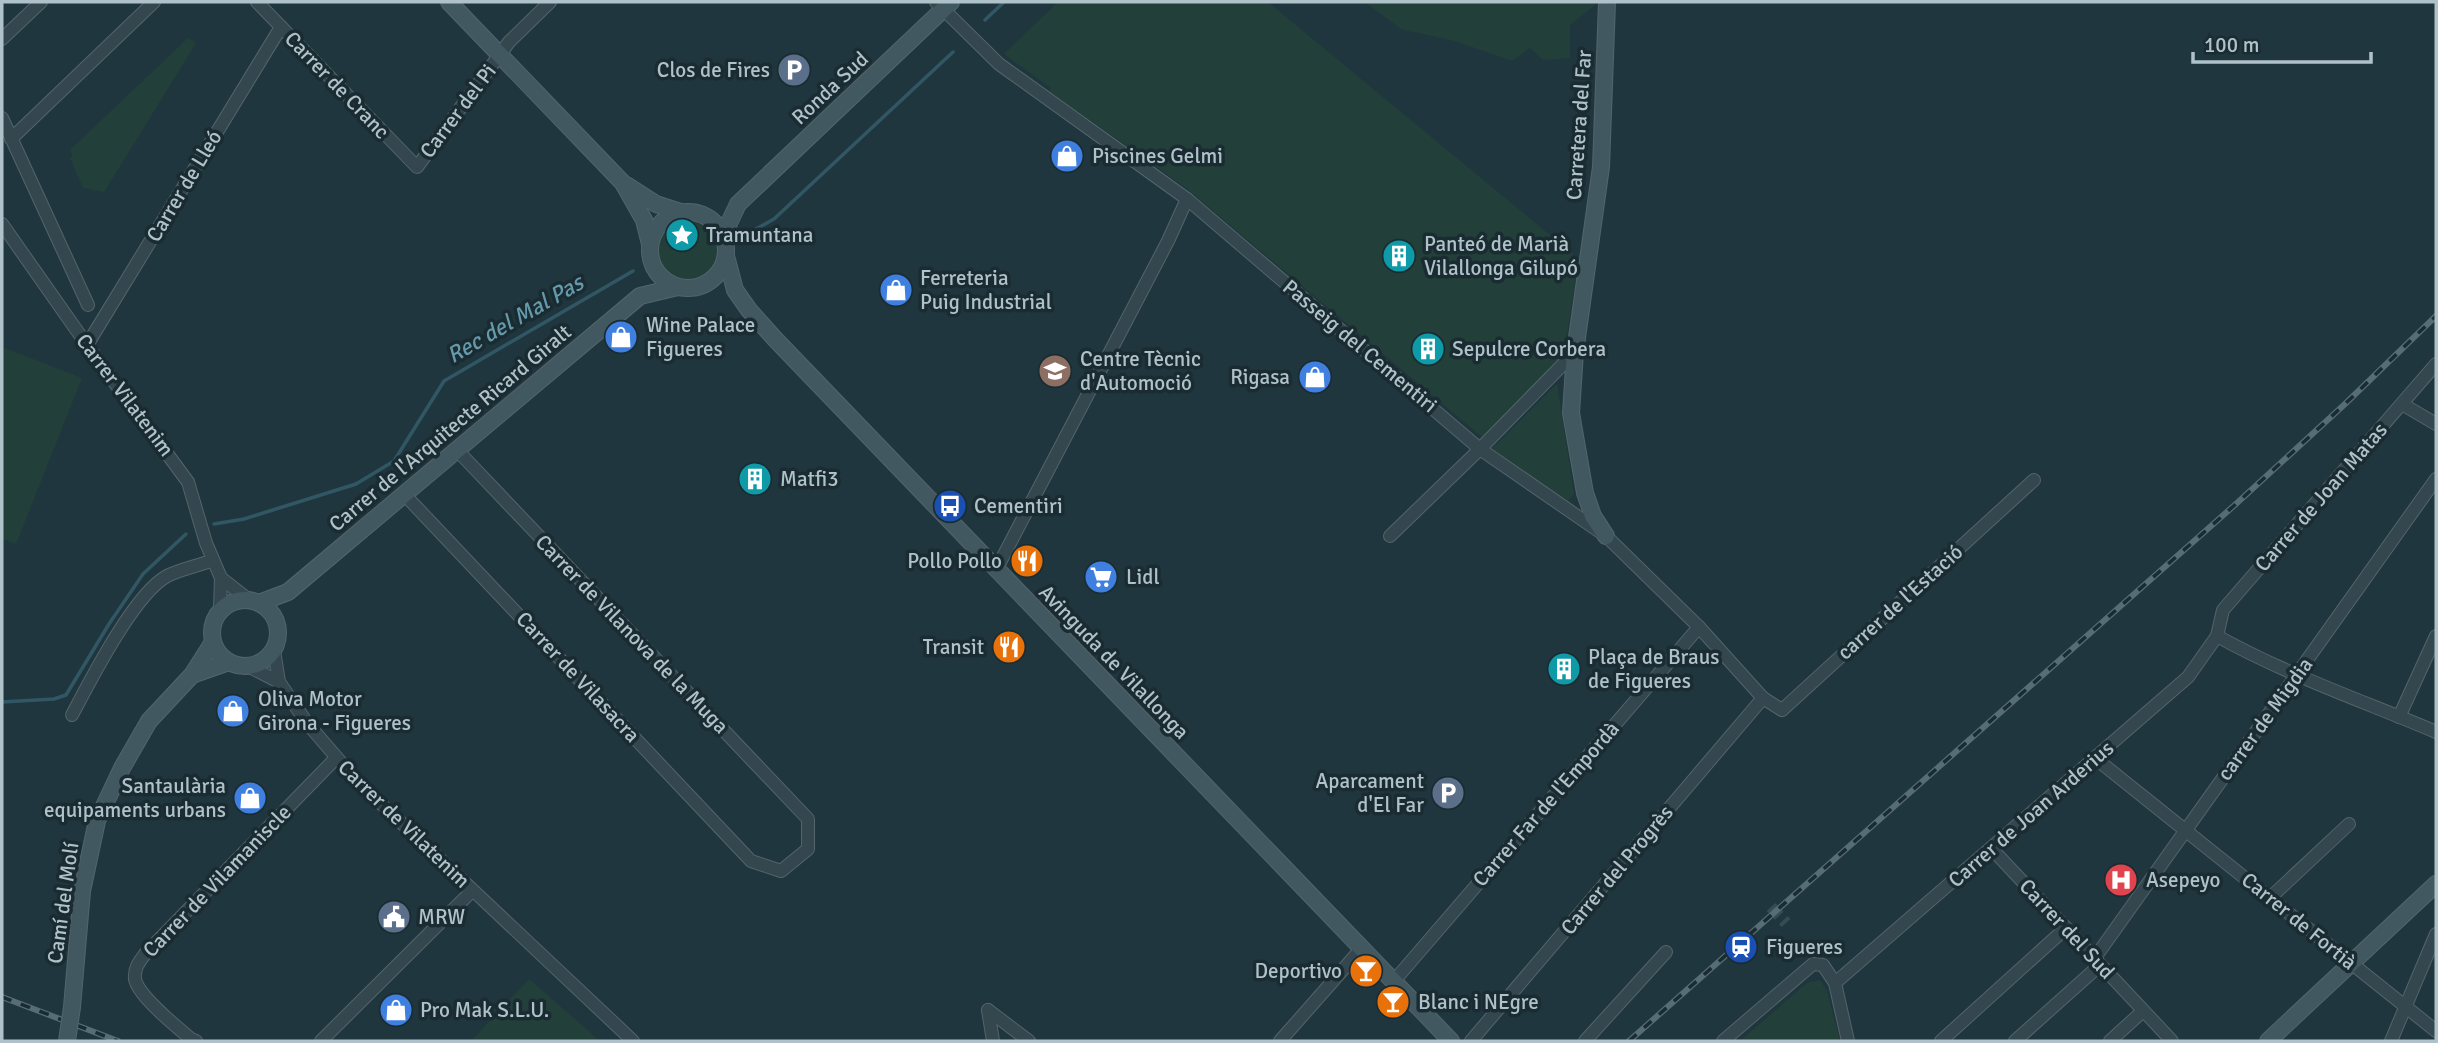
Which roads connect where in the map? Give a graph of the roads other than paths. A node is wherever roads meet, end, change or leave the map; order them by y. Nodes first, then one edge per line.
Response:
1 (41, 2) edge
2 (154, 2) edge
3 (257, 2) edge
4 (449, 2) edge
5 (550, 2) edge
6 (1607, 2) edge
7 (943, 4) edge
8 (281, 27) junction
9 (2, 39) edge
10 (500, 55) junction
11 (2, 118) edge
12 (12, 139) junction
13 (417, 167) joint
14 (623, 183) junction
15 (1188, 199) junction
16 (738, 204) junction
17 (681, 212) junction
18 (700, 214) junction
19 (3, 230) edge
20 (725, 247) junction
21 (651, 252) junction
22 (678, 287) junction
23 (698, 287) junction
24 (640, 296) junction
25 (88, 305) junction
26 (749, 310) junction
27 (105, 314) junction
28 (69, 320) junction
29 (87, 345) junction
30 (1576, 352) junction
31 (2436, 364) edge
32 (2402, 404) junction
33 (2436, 424) edge
34 (456, 449) junction
35 (1480, 449) junction
36 (2436, 479) edge
37 (2034, 480) dead end
38 (1586, 493) junction
39 (404, 494) junction
40 (1560, 505) junction
41 (1390, 536) dead end
42 (1606, 536) junction
43 (213, 560) junction
44 (996, 570) junction
45 (221, 578) junction
46 (288, 593) junction
47 (254, 601) junction
48 (220, 610) junction
49 (276, 623) junction
50 (1699, 627) junction
51 (2217, 636) junction
52 (2436, 636) edge
53 (212, 642) junction
54 (274, 650) junction
55 (229, 663) junction
56 (248, 666) junction
57 (2297, 674) junction
58 (192, 675) junction
59 (279, 682) junction
60 (1763, 698) junction
61 (72, 715) dead end
62 (2399, 717) junction
63 (2436, 732) edge
64 (335, 758) junction
65 (2095, 758) junction
66 (2349, 824) dead end
67 (2185, 831) junction
68 (1992, 848) junction
69 (751, 861) joint
70 (2436, 884) edge
71 (472, 891) junction
72 (2271, 897) junction
73 (2066, 928) junction
74 (2436, 934) edge
75 (1362, 948) junction
76 (1666, 952) dead end
77 (2097, 962) junction
78 (2351, 963) junction
79 (1394, 981) junction
80 (1835, 984) junction
81 (2406, 1007) junction
82 (2143, 1010) junction
83 (2436, 1031) edge
84 (193, 1040) edge
85 (67, 1041) edge
86 (321, 1041) edge
87 (633, 1041) edge
88 (993, 1041) edge
89 (1029, 1041) edge
90 (1280, 1041) edge
91 (1451, 1041) edge
92 (1471, 1041) edge
93 (1585, 1041) edge
94 (1723, 1041) edge
95 (1848, 1041) edge
96 (1941, 1041) edge
97 (2015, 1041) edge
98 (2110, 1041) edge
99 (2172, 1041) edge
100 (2268, 1041) edge
101 (2391, 1041) edge

1 - 9 street
2 - 12 street
3 - 8 street, Carrer de Cranc
4 - 10 main road
5 - 10 street, Carrer del Pi
6 - 30 main road, Carretera del Far
7 - 15 street, Passeig del Cementiri
7 - 16 main road, Ronda Sud
8 - 13 street, Carrer de Cranc
8 - 27 street, Carrer de Lleó
10 - 13 street, Carrer del Pi
10 - 14 main road
11 - 12 street
12 - 25 street
14 - 17 main road
14 - 21 main road
15 - 35 street, Passeig del Cementiri
15 - 44 street
16 - 18 main road, Ronda Sud
16 - 20 main road, Ronda Sud
17 - 18 main road
17 - 21 main road
18 - 20 main road
19 - 28 street, Carrer Vilatenim
20 - 23 main road
20 - 26 main road, Avinguda de Vilallonga
21 - 22 main road
21 - 24 main road
22 - 23 main road
22 - 24 main road, Carrer de l'Arquitecte Ricard Giralt
23 - 26 main road, Avinguda de Vilallonga
24 - 34 main road, Carrer de l'Arquitecte Ricard Giralt
25 - 27 street
25 - 28 street
26 - 44 main road, Avinguda de Vilallonga
27 - 29 street, Carrer de Lleó
28 - 29 street, Carrer Vilatenim
29 - 43 street, Carrer Vilatenim
30 - 35 street
30 - 38 main road, Carretera del Far
31 - 32 street, Carrer de Joan Matas
32 - 33 street
32 - 51 street, Carrer de Joan Matas
34 - 39 main road, Carrer de l'Arquitecte Ricard Giralt
34 - 69 street, Carrer de Vilanova de la Muga
35 - 40 street, Passeig del Cementiri
35 - 41 street
36 - 57 street, carrer de Migdia
37 - 60 street, carrer de l'Estació
38 - 40 street
38 - 42 main road, Carretera del Far
39 - 46 main road, Carrer de l'Arquitecte Ricard Giralt
39 - 69 street, Carrer de Vilasacra
40 - 42 street, Passeig del Cementiri
42 - 50 street, Passeig del Cementiri
43 - 45 street, Carrer Vilatenim
43 - 61 street
44 - 75 main road, Avinguda de Vilallonga
45 - 47 street, Carrer Vilatenim
45 - 48 street, Carrer Vilatenim
46 - 47 main road, Carrer de l'Arquitecte Ricard Giralt
46 - 49 main road, Carrer de l'Arquitecte Ricard Giralt
47 - 48 main road
47 - 49 main road
48 - 53 main road
49 - 54 main road
50 - 60 street, Passeig del Cementiri
50 - 79 street, Carrer Far de l'Empordà
51 - 57 street
51 - 65 street, Carrer de Joan Arderius
52 - 62 street
53 - 55 main road
53 - 58 main road, Camí del Molí
54 - 56 main road
54 - 59 street, Carrer de Vilatenim
55 - 56 main road
55 - 58 main road, Camí del Molí
56 - 59 street, Carrer de Vilatenim
57 - 62 street
57 - 67 street, carrer de Migdia
58 - 85 main road, Camí del Molí, bridge
59 - 64 street, Carrer de Vilatenim
60 - 92 street, Carrer del Progrès
62 - 63 street
64 - 71 street, Carrer de Vilatenim
64 - 84 street, Carrer de Vilamaniscle
65 - 67 street, Carrer de Fortià
65 - 68 street, Carrer de Joan Arderius
66 - 72 street
67 - 72 street, Carrer de Fortià
67 - 77 street, carrer de Migdia
68 - 73 street, Carrer del Sud
68 - 80 street, Carrer de Joan Arderius
70 - 78 main road
71 - 86 street
71 - 87 street, Carrer de Vilatenim
72 - 78 street, Carrer de Fortià
73 - 77 street, Carrer del Sud
73 - 96 street
74 - 81 street
75 - 79 main road, Avinguda de Vilallonga
75 - 90 street
76 - 93 street
77 - 82 street, Carrer del Sud
77 - 97 street, carrer de Migdia
78 - 81 street, Carrer de Fortià
78 - 100 main road
79 - 91 main road, Avinguda de Vilallonga
80 - 94 street
80 - 95 street
81 - 83 street, Carrer de Fortià
81 - 101 street
82 - 98 street
82 - 99 street, Carrer del Sud
88 - 89 street

